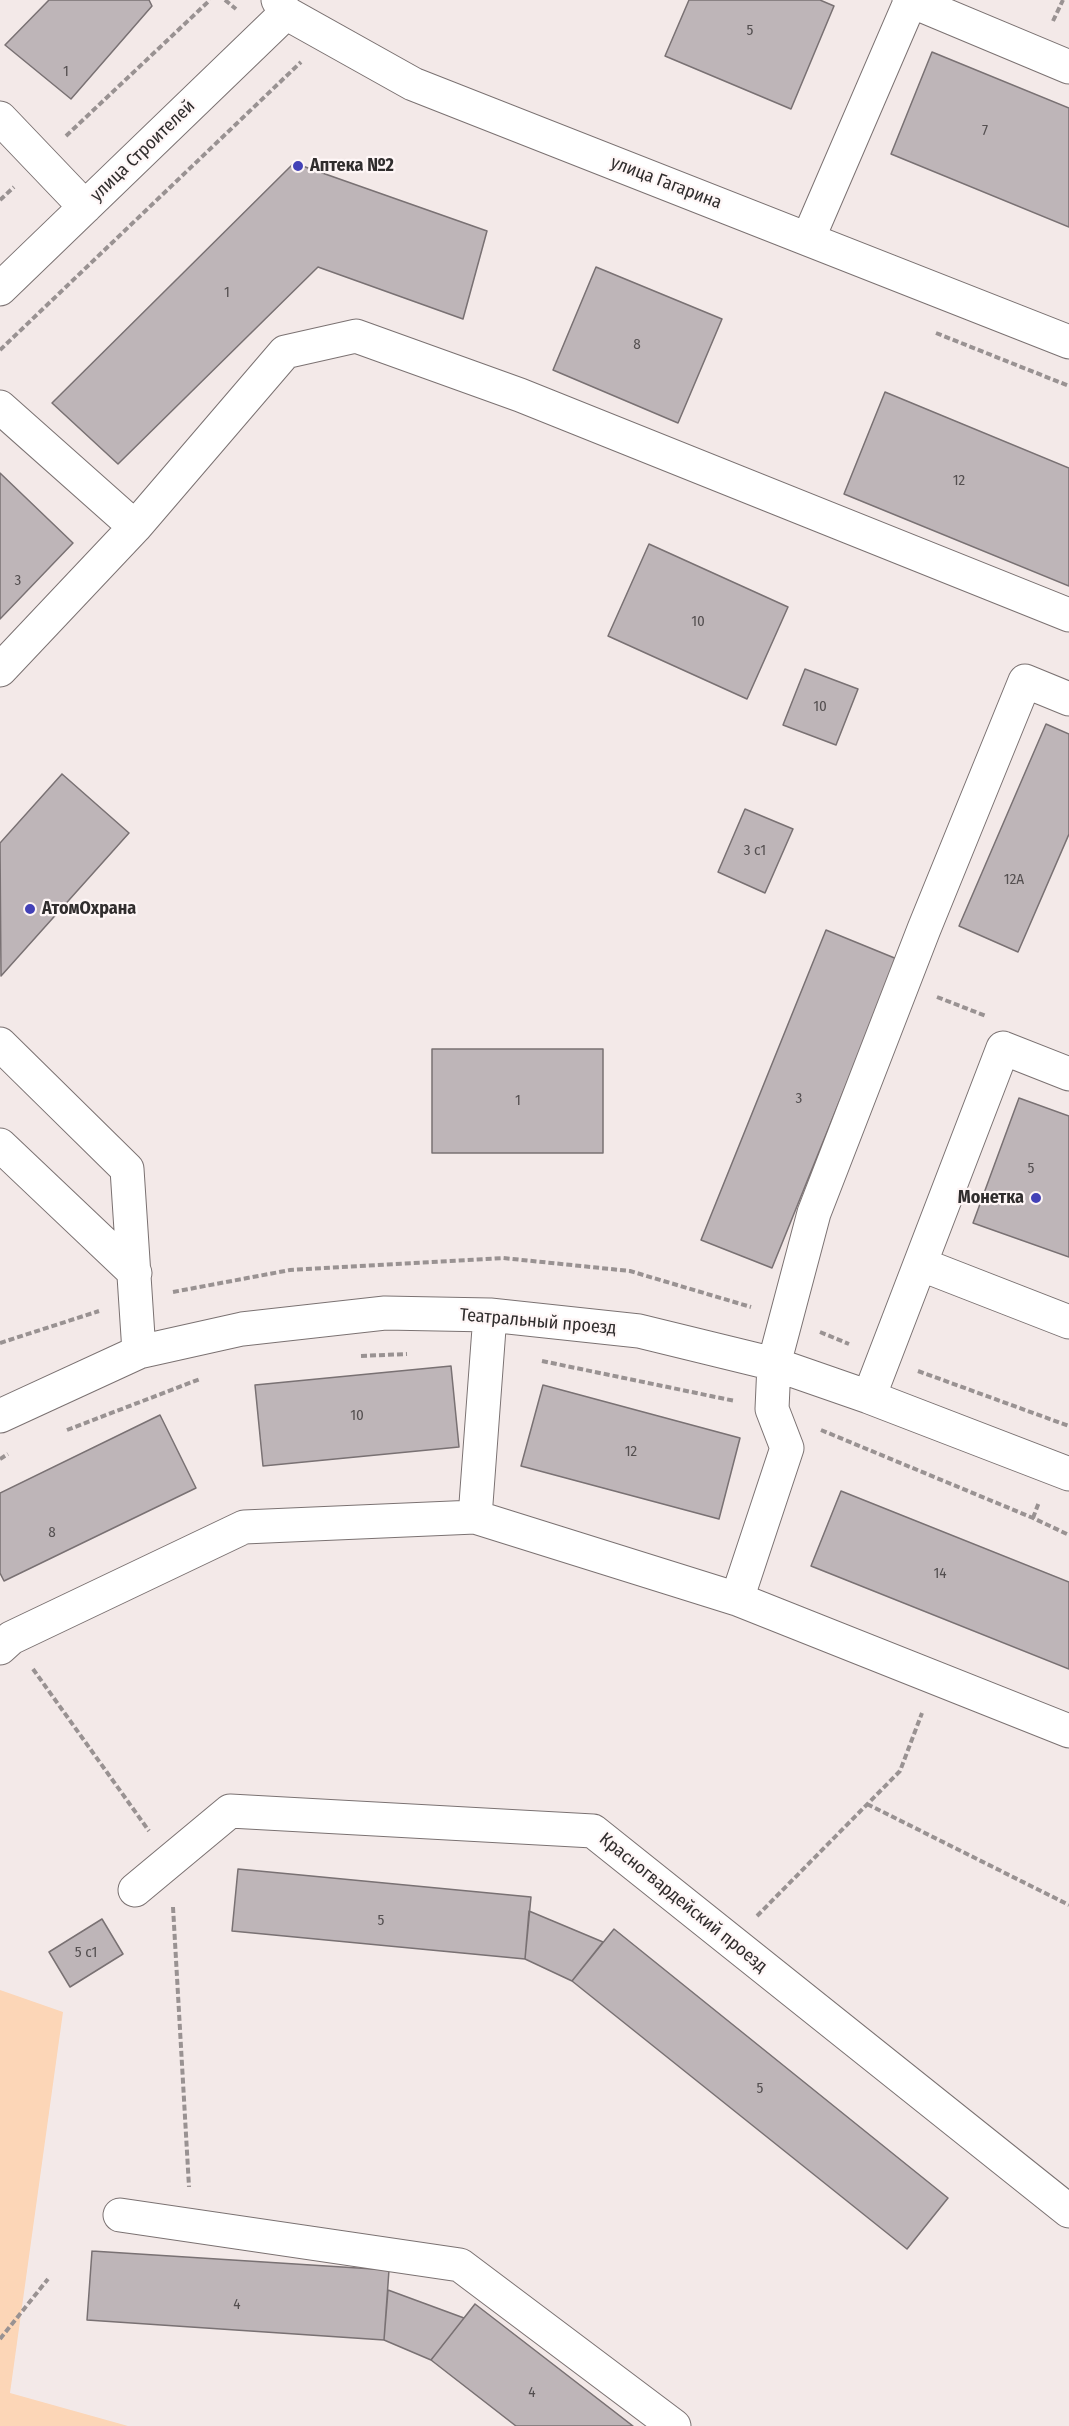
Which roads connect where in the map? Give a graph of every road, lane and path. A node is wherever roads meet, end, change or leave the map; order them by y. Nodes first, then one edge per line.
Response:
1 (210, 0) edge
2 (910, 0) edge
3 (282, 7) edge
4 (303, 61) dead end
5 (1069, 67) edge
6 (0, 118) edge
7 (40, 160) junction
8 (0, 200) edge
9 (85, 207) junction
10 (808, 239) junction
11 (0, 289) edge
12 (1069, 342) edge
13 (0, 350) edge
14 (0, 407) edge
15 (135, 527) junction
16 (1069, 615) edge
17 (0, 670) edge
18 (1069, 699) edge
19 (0, 1044) edge
20 (1069, 1074) edge
21 (0, 1145) edge
22 (920, 1264) junction
23 (135, 1273) junction
24 (490, 1315) junction
25 (1069, 1322) edge
26 (487, 1349) junction
27 (139, 1352) junction
28 (418, 1353) dead end
29 (360, 1356) dead end
30 (774, 1364) junction
31 (211, 1375) dead end
32 (869, 1397) junction
33 (772, 1409) junction
34 (0, 1416) edge
35 (58, 1433) dead end
36 (15, 1449) dead end
37 (0, 1459) edge
38 (1069, 1474) edge
39 (475, 1517) junction
40 (1069, 1535) edge
41 (737, 1599) junction
42 (0, 1648) edge
43 (935, 1678) junction
44 (1069, 1731) edge
45 (867, 1804) junction
46 (135, 1890) dead end
47 (1069, 1905) edge
48 (732, 1942) junction
49 (1069, 2211) edge
50 (120, 2215) dead end
51 (48, 2279) dead end
52 (0, 2339) edge
53 (674, 2426) edge

1 - 7 path
2 - 5 street
2 - 10 street
3 - 9 street, улица Строителей
3 - 10 street, улица Гагарина
4 - 13 path
6 - 7 street
7 - 8 path
7 - 9 street
9 - 11 street, улица Строителей
10 - 12 street, улица Гагарина
14 - 15 street
15 - 16 street
15 - 17 street
18 - 30 street
19 - 23 street
20 - 22 street
21 - 23 street
22 - 25 street
22 - 32 street
23 - 27 street
24 - 26 street
24 - 27 street, Театральный проезд
24 - 30 street, Театральный проезд
26 - 33 path
26 - 39 street
27 - 34 street, Театральный проезд
28 - 29 path
30 - 32 street, Театральный проезд
30 - 33 street
31 - 35 path
32 - 38 street, Театральный проезд
33 - 40 path
33 - 41 street
36 - 37 path
39 - 41 street
39 - 42 street
41 - 43 street
43 - 44 street
43 - 45 path
45 - 47 path
45 - 48 path
46 - 48 street, Красногвардейский проезд
48 - 49 street, Красногвардейский проезд
50 - 53 street
51 - 52 path

